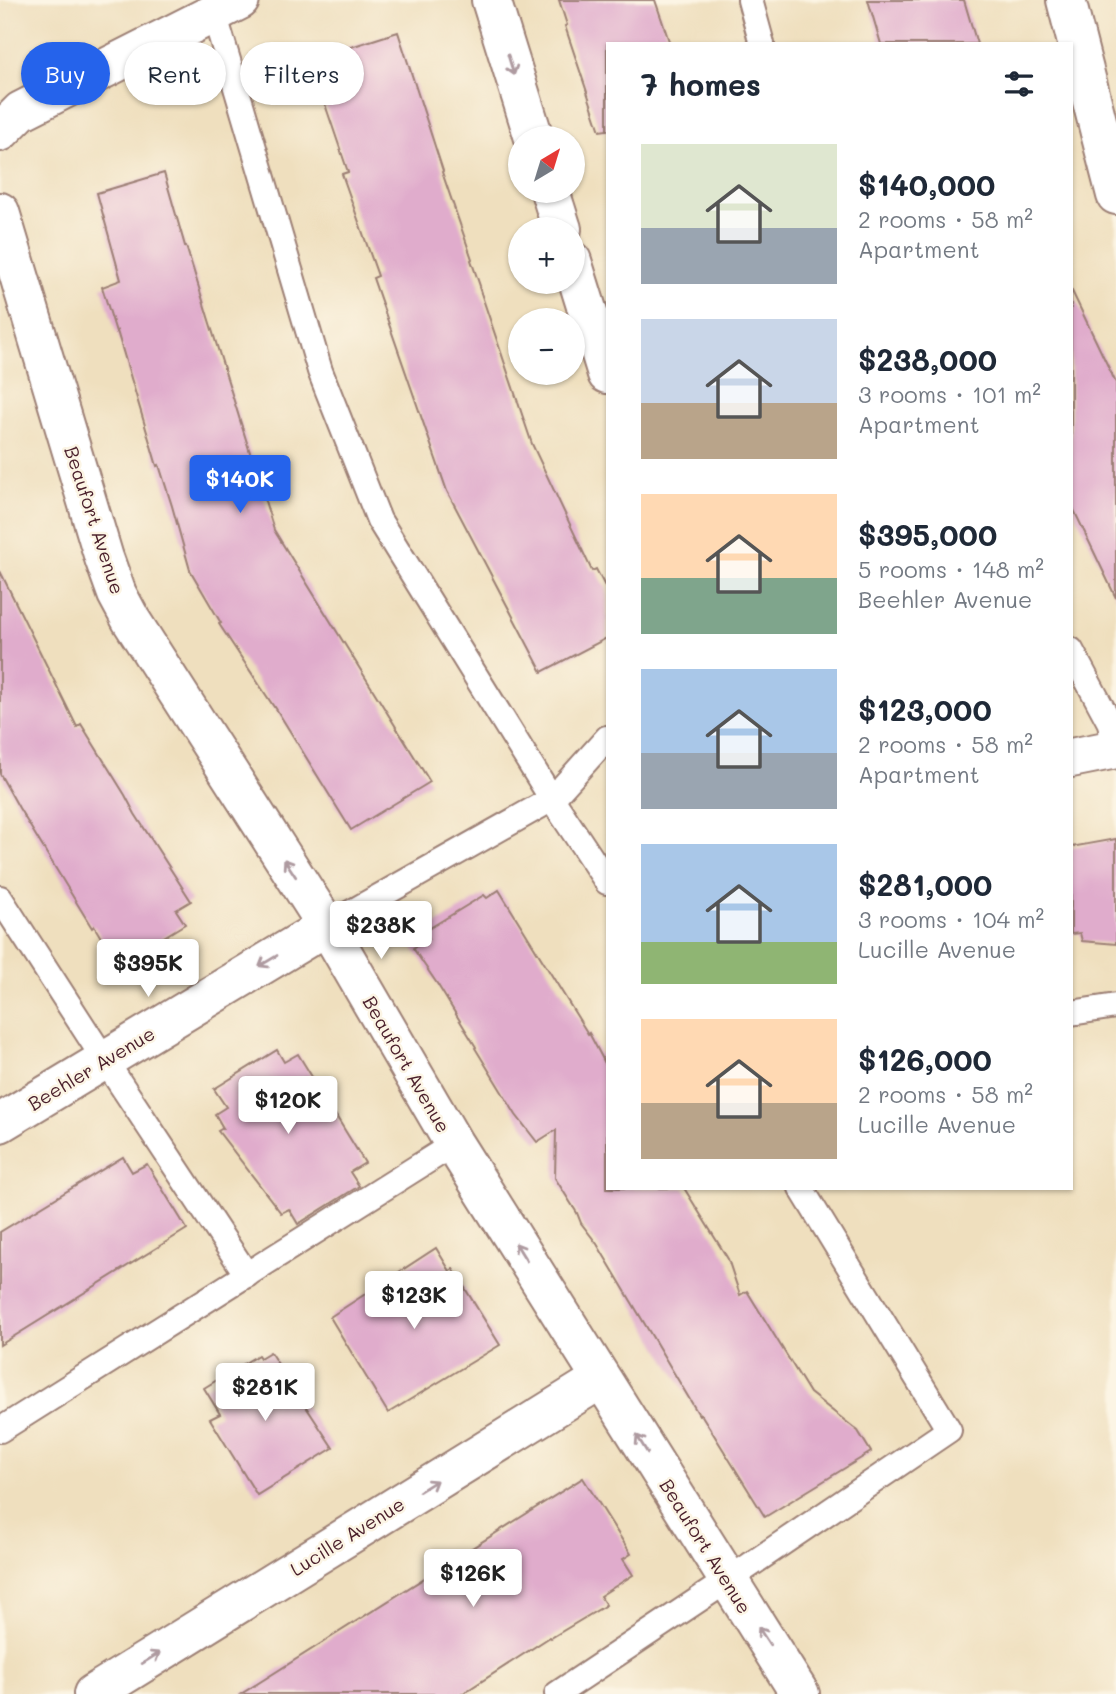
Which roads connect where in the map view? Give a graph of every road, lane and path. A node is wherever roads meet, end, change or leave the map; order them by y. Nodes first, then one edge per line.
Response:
1 (491, 0) edge
2 (750, 0) edge
3 (1066, 0) edge
4 (227, 6) edge
5 (761, 42) edge
6 (530, 126) edge
7 (0, 132) edge
8 (1116, 195) edge
9 (0, 212) edge
10 (582, 294) edge
11 (606, 371) edge
12 (1073, 654) edge
13 (606, 739) edge
14 (1115, 750) edge
15 (1073, 758) edge
16 (552, 799) junction
17 (606, 880) edge
18 (0, 898) edge
19 (327, 926) junction
20 (1116, 1006) edge
21 (1073, 1013) edge
22 (104, 1059) junction
23 (0, 1123) edge
24 (454, 1144) junction
25 (802, 1190) edge
26 (247, 1275) junction
27 (601, 1379) junction
28 (0, 1430) edge
29 (728, 1580) junction
30 (93, 1694) edge
31 (557, 1694) edge
32 (800, 1694) edge

1 -> 6 street
2 - 5 lane
3 - 8 street
4 - 7 street
4 - 16 lane
19 -> 9 street, Beaufort Avenue
10 - 11 street
12 - 14 lane
13 - 16 lane
14 - 15 street
16 - 17 lane
16 - 19 lane
18 - 22 lane
19 -> 22 street, Beehler Avenue
19 - 24 street, Beaufort Avenue
20 - 21 lane
22 - 23 street, Beehler Avenue
22 - 26 lane
24 - 26 lane
27 -> 24 street, Beaufort Avenue
25 - 29 lane
26 - 28 lane
29 -> 27 street, Beaufort Avenue
30 -> 27 street, Lucille Avenue
29 - 31 lane
32 -> 29 street, Beaufort Avenue

